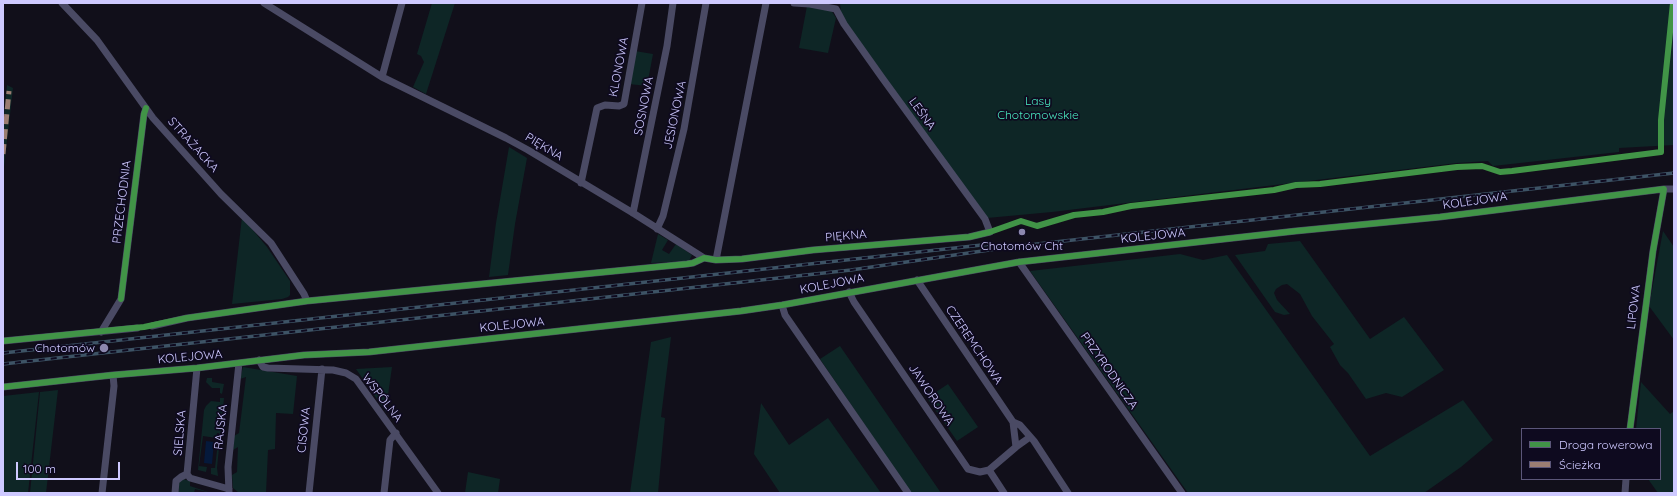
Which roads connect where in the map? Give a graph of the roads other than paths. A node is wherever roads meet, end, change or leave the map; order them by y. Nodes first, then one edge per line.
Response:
1 (62, 3) edge
2 (264, 3) edge
3 (402, 3) edge
4 (642, 3) edge
5 (673, 3) edge
6 (706, 3) edge
7 (766, 3) edge
8 (794, 3) edge
9 (837, 6) edge
10 (382, 77) junction
11 (146, 108) junction
12 (581, 182) junction
13 (1664, 189) junction
14 (1674, 189) edge
15 (633, 214) junction
16 (657, 229) junction
17 (990, 232) joint
18 (704, 258) junction
19 (716, 260) junction
20 (1019, 262) junction
21 (917, 280) junction
22 (849, 292) junction
23 (307, 301) junction
24 (782, 305) junction
25 (152, 326) dead end
26 (137, 328) dead end
27 (101, 332) junction
28 (3, 341) edge
29 (259, 360) junction
30 (239, 363) junction
31 (197, 368) junction
32 (322, 369) junction
33 (113, 375) junction
34 (3, 387) edge
35 (1013, 422) junction
36 (1630, 428) edge
37 (396, 433) junction
38 (1030, 437) junction
39 (1016, 447) junction
40 (989, 470) junction
41 (187, 474) junction
42 (1626, 480) edge
43 (229, 491) edge
44 (102, 493) edge
45 (175, 493) edge
46 (309, 493) edge
47 (384, 493) edge
48 (438, 493) edge
49 (908, 493) edge
50 (1004, 493) edge
51 (1068, 493) edge
52 (1182, 493) edge
53 (1625, 493) edge

1 - 11 street, STRAŻACKA
2 - 10 street, PIĘKNA
3 - 10 street
4 - 12 street, KLONOWA
5 - 15 street, SOSNOWA
6 - 16 street, JESIONOWA
7 - 19 street
8 - 9 street, LEŚNA
9 - 17 street, LEŚNA
10 - 12 street, PIĘKNA
11 - 23 street, STRAŻACKA
11 - 27 street, PRZECHODNIA
12 - 15 street, PIĘKNA
13 - 14 street, KOLEJOWA
13 - 20 street, KOLEJOWA
13 - 36 street, LIPOWA
15 - 16 street, PIĘKNA
16 - 18 street, PIĘKNA
17 - 19 street, PIĘKNA
18 - 19 street, PIĘKNA
18 - 23 street
20 - 21 street, KOLEJOWA
20 - 52 street, PRZYRODNICZA
21 - 22 street, KOLEJOWA
21 - 35 street, CZEREMCHOWA
22 - 24 street, KOLEJOWA
22 - 40 street, JAWOROWA
23 - 25 street
24 - 29 street, KOLEJOWA
24 - 49 street
26 - 27 street
27 - 28 street
29 - 30 street, KOLEJOWA
29 - 32 street, WSPÓLNA
30 - 31 street, KOLEJOWA
30 - 43 street, RAJSKA
31 - 33 street, KOLEJOWA
31 - 41 street, SIELSKA
32 - 37 street, WSPÓLNA
32 - 46 street, CISOWA
33 - 34 street, KOLEJOWA
33 - 44 street
35 - 38 street, CZEREMCHOWA
35 - 39 street, CZEREMCHOWA
37 - 47 street
37 - 48 street, WSPÓLNA
38 - 39 street
38 - 51 street, CZEREMCHOWA
39 - 40 street
40 - 50 street
41 - 43 street
41 - 45 street
42 - 53 street

